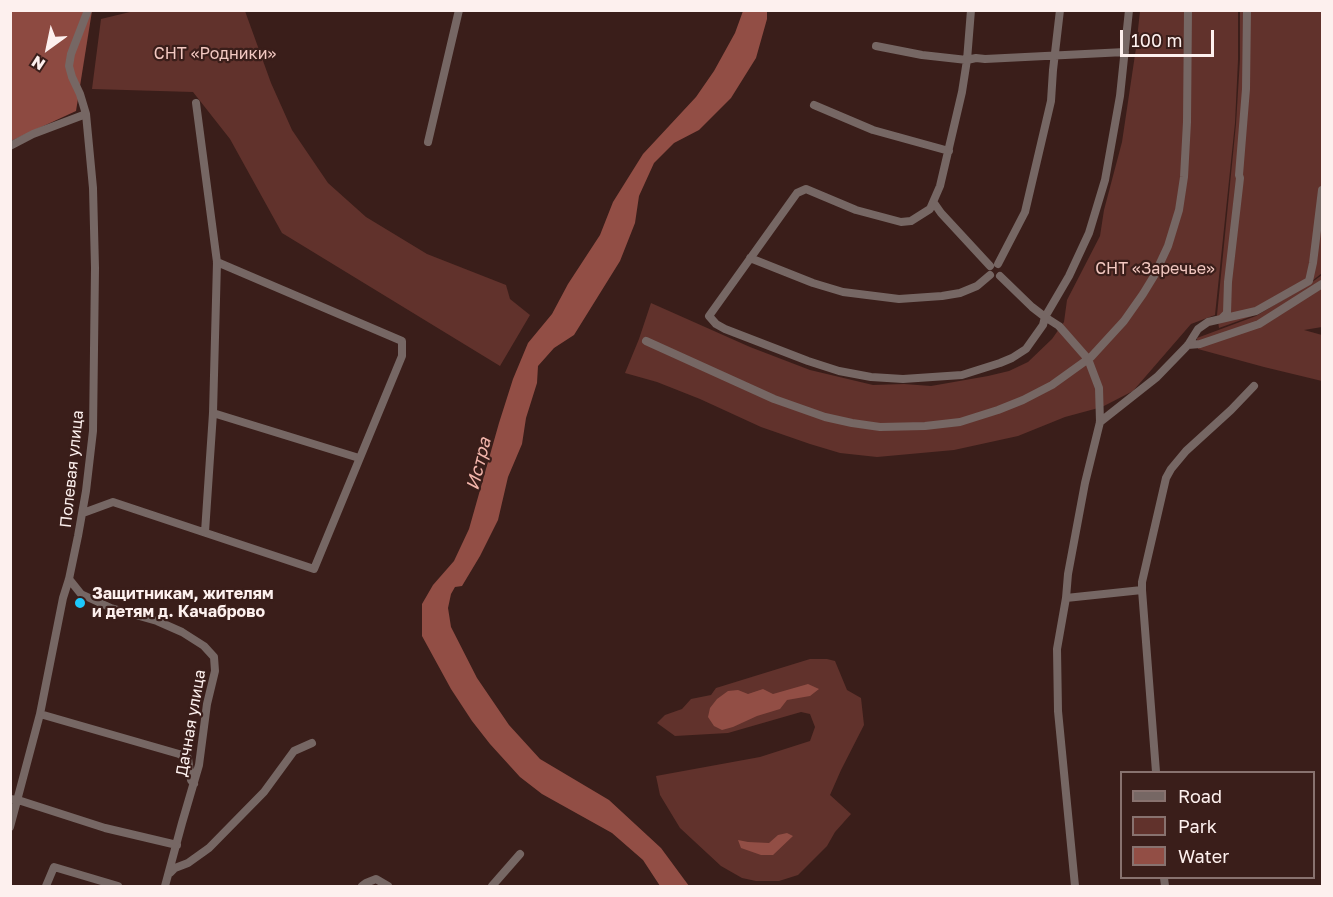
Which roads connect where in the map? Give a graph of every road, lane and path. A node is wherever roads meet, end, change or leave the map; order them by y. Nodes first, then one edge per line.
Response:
1 (88, 10) edge
2 (459, 10) edge
3 (971, 10) edge
4 (1060, 10) edge
5 (1129, 10) edge
6 (1188, 10) edge
7 (1247, 10) edge
8 (876, 46) dead end
9 (1125, 52) junction
10 (1055, 55) junction
11 (967, 60) junction
12 (196, 103) dead end
13 (814, 105) dead end
14 (85, 110) junction
15 (428, 142) dead end
16 (10, 146) edge
17 (949, 151) junction
18 (1323, 190) edge
19 (934, 203) junction
20 (750, 258) junction
21 (217, 262) junction
22 (994, 265) junction
23 (990, 275) junction
24 (1000, 276) junction
25 (1323, 284) edge
26 (1045, 317) junction
27 (1220, 320) junction
28 (646, 341) dead end
29 (1188, 345) junction
30 (1088, 359) junction
31 (1254, 386) dead end
32 (213, 413) junction
33 (1100, 422) junction
34 (359, 458) junction
35 (82, 513) junction
36 (205, 532) junction
37 (69, 579) junction
38 (1142, 590) junction
39 (1066, 598) junction
40 (40, 714) junction
41 (312, 742) dead end
42 (1156, 771) edge
43 (194, 784) junction
44 (14, 799) edge
45 (10, 828) edge
46 (177, 845) junction
47 (520, 854) dead end
48 (169, 874) junction
49 (46, 886) edge
50 (118, 886) edge
51 (165, 886) edge
52 (362, 886) edge
53 (388, 886) edge
54 (492, 886) edge
55 (1075, 886) edge

1 - 14 street, Полевая улица
2 - 15 street
3 - 11 street
4 - 10 street
5 - 9 street
6 - 30 street
7 - 27 street
8 - 11 street
9 - 10 street
9 - 26 street
10 - 11 street
10 - 22 street
11 - 17 street
12 - 21 street
13 - 17 street
14 - 16 street
14 - 35 street, Полевая улица
17 - 19 street
18 - 27 street
19 - 20 street
19 - 22 street
20 - 23 street
20 - 26 street
21 - 32 street
21 - 34 street
22 - 23 street
22 - 24 street
23 - 24 street
24 - 26 street
25 - 29 street
26 - 30 street
27 - 29 street
28 - 30 street
29 - 33 street
30 - 33 street
31 - 38 street
32 - 34 street
32 - 36 street
33 - 39 street
34 - 36 street
35 - 36 street
35 - 37 street, Полевая улица
37 - 40 street, Полевая улица
37 - 43 street, Дачная улица
38 - 39 street
38 - 42 street
39 - 55 street
40 - 43 street
40 - 44 street, Полевая улица
41 - 48 street
43 - 46 street, Дачная улица
44 - 45 street, Полевая улица
44 - 46 street
46 - 48 street, Дачная улица
47 - 54 street
48 - 51 street, Дачная улица
49 - 50 street
52 - 53 street

